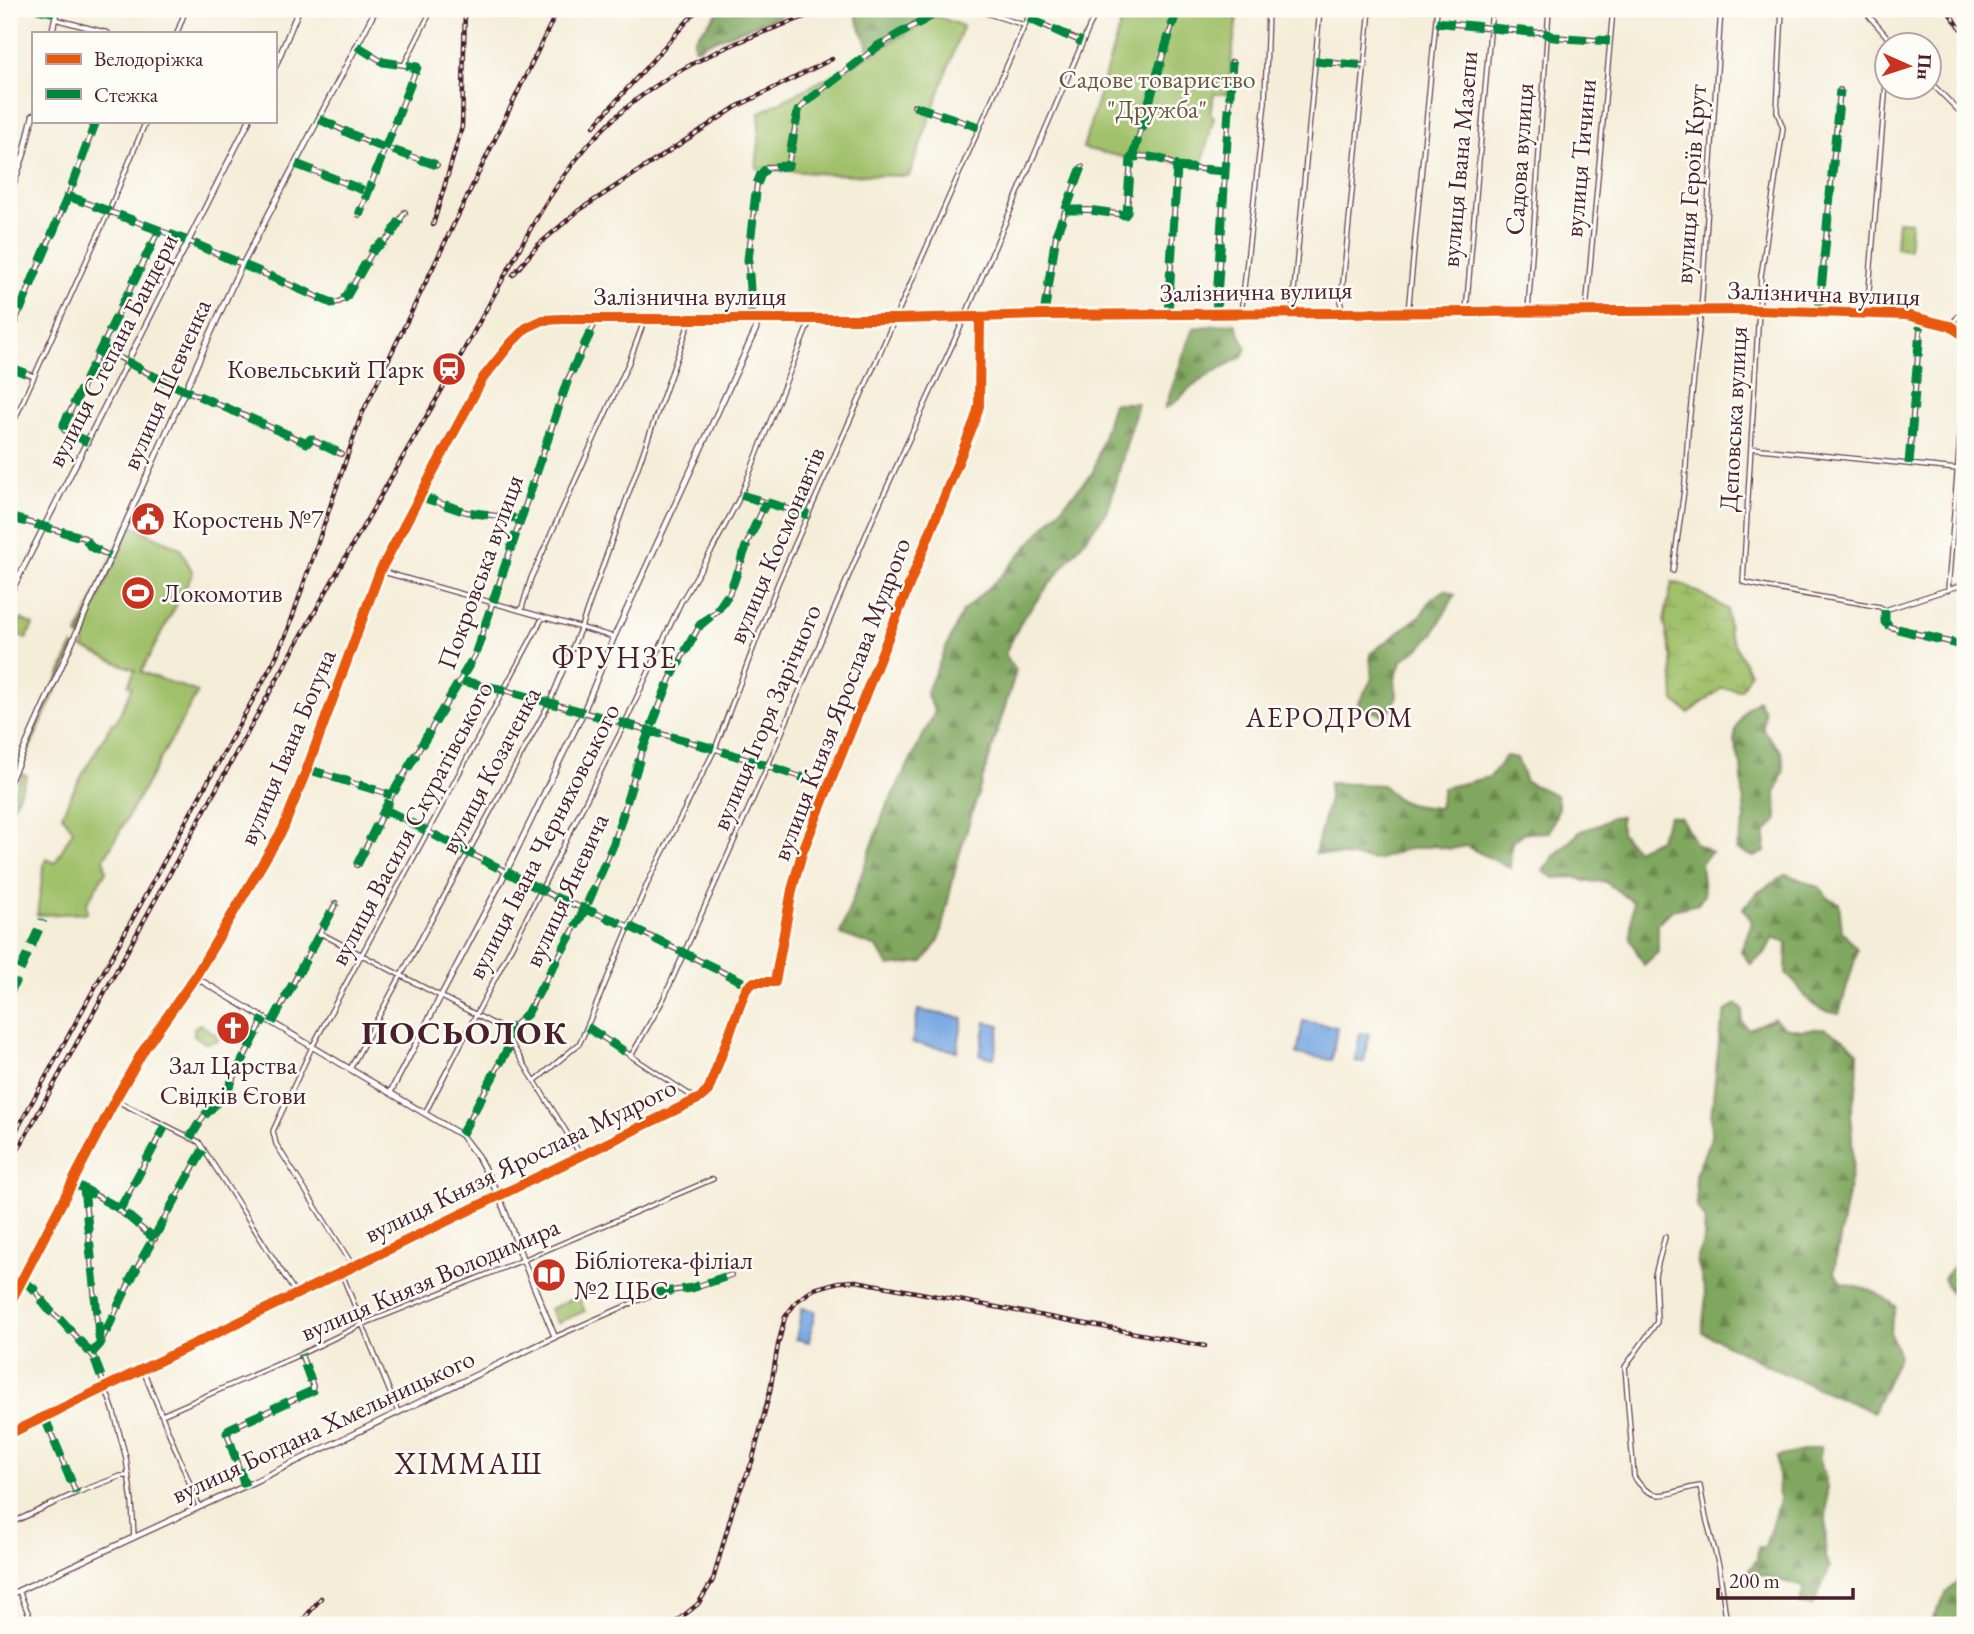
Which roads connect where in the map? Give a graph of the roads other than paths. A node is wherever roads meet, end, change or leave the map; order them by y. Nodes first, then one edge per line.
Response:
1 (37, 9) edge
2 (186, 9) edge
3 (299, 9) edge
4 (376, 9) edge
5 (432, 9) edge
6 (943, 9) edge
7 (973, 9) edge
8 (1032, 9) edge
9 (1097, 9) edge
10 (1177, 9) edge
11 (1268, 9) edge
12 (1320, 9) edge
13 (1370, 9) edge
14 (1437, 9) edge
15 (1492, 9) edge
16 (1549, 9) edge
17 (1613, 9) edge
18 (1721, 9) edge
19 (1782, 9) edge
20 (1863, 9) edge
21 (56, 14) edge
22 (1028, 18) junction
23 (1436, 22) junction
24 (1025, 25) junction
25 (1490, 27) junction
26 (52, 32) edge
27 (105, 32) edge
28 (177, 32) edge
29 (1881, 32) edge
30 (1547, 33) junction
31 (1610, 41) junction
32 (1082, 42) junction
33 (357, 46) junction
34 (1315, 61) junction
35 (1232, 62) dead end
36 (404, 64) junction
37 (276, 65) edge
38 (1364, 66) junction
39 (1840, 90) dead end
40 (1942, 94) edge
41 (1884, 102) edge
42 (914, 106) dead end
43 (1965, 117) edge
44 (32, 119) edge
45 (319, 119) junction
46 (96, 122) edge
47 (146, 122) edge
48 (248, 122) edge
49 (979, 127) junction
50 (386, 148) junction
51 (1135, 156) junction
52 (296, 164) junction
53 (438, 165) dead end
54 (1082, 167) dead end
55 (1177, 167) junction
56 (1224, 171) junction
57 (368, 192) junction
58 (68, 196) junction
59 (9, 197) edge
60 (1065, 210) junction
61 (405, 212) dead end
62 (108, 213) junction
63 (359, 215) dead end
64 (159, 230) junction
65 (188, 241) junction
66 (243, 263) junction
67 (1965, 308) edge
68 (1758, 310) junction
69 (1586, 311) junction
70 (1701, 311) junction
71 (1466, 312) junction
72 (1528, 312) junction
73 (1819, 312) junction
74 (1292, 313) junction
75 (1339, 313) junction
76 (1408, 313) junction
77 (1168, 314) junction
78 (1216, 314) junction
79 (1241, 314) junction
80 (1867, 314) junction
81 (1044, 315) junction
82 (642, 318) junction
83 (691, 318) junction
84 (755, 318) junction
85 (811, 318) junction
86 (963, 318) junction
87 (980, 318) junction
88 (1921, 318) junction
89 (597, 319) junction
90 (896, 319) junction
91 (543, 320) joint
92 (1950, 326) junction
93 (9, 336) edge
94 (1965, 336) edge
95 (102, 348) junction
96 (127, 360) junction
97 (9, 367) edge
98 (1965, 373) edge
99 (33, 376) junction
100 (184, 390) junction
101 (9, 432) edge
102 (88, 442) junction
103 (1751, 448) junction
104 (341, 454) dead end
105 (1909, 464) junction
106 (1957, 468) junction
107 (741, 495) junction
108 (419, 496) junction
109 (766, 502) junction
110 (809, 515) junction
111 (9, 517) edge
112 (522, 519) junction
113 (44, 527) junction
114 (110, 556) junction
115 (380, 571) junction
116 (1673, 571) dead end
117 (1965, 584) edge
118 (1948, 590) junction
119 (9, 596) edge
120 (494, 604) junction
121 (1885, 610) junction
122 (521, 611) junction
123 (543, 617) junction
124 (581, 627) junction
125 (614, 637) junction
126 (1965, 646) edge
127 (462, 681) junction
128 (504, 690) junction
129 (549, 704) junction
130 (583, 713) junction
131 (624, 724) junction
132 (649, 732) junction
133 (715, 749) junction
134 (768, 765) junction
135 (307, 769) junction
136 (9, 783) edge
137 (829, 786) junction
138 (392, 795) junction
139 (386, 810) junction
140 (428, 832) junction
141 (468, 852) junction
142 (357, 864) dead end
143 (506, 872) junction
144 (541, 890) junction
145 (336, 903) dead end
146 (585, 909) junction
147 (631, 927) junction
148 (320, 933) junction
149 (684, 953) junction
150 (362, 954) junction
151 (400, 974) junction
152 (195, 977) junction
153 (749, 985) junction
154 (439, 995) junction
155 (477, 1014) junction
156 (264, 1018) junction
157 (272, 1023) junction
158 (587, 1027) junction
159 (507, 1031) junction
160 (511, 1043) junction
161 (312, 1047) junction
162 (631, 1055) junction
163 (351, 1069) junction
164 (536, 1080) junction
165 (390, 1093) junction
166 (115, 1100) junction
167 (694, 1101) junction
168 (425, 1113) junction
169 (165, 1126) junction
170 (461, 1135) junction
171 (190, 1138) junction
172 (203, 1150) junction
173 (582, 1157) junction
174 (713, 1179) dead end
175 (72, 1184) junction
176 (84, 1188) junction
177 (499, 1196) junction
178 (120, 1209) junction
179 (1665, 1237) dead end
180 (155, 1239) junction
181 (523, 1260) junction
182 (353, 1266) junction
183 (341, 1272) junction
184 (731, 1275) dead end
185 (22, 1281) junction
186 (296, 1294) junction
187 (9, 1305) edge
188 (361, 1325) junction
189 (555, 1337) junction
190 (100, 1344) junction
191 (91, 1354) junction
192 (301, 1354) junction
193 (143, 1370) junction
194 (104, 1388) junction
195 (398, 1412) junction
196 (162, 1415) junction
197 (44, 1416) junction
198 (9, 1434) edge
199 (128, 1476) junction
200 (245, 1486) junction
201 (76, 1493) junction
202 (199, 1506) junction
203 (9, 1524) edge
204 (134, 1537) junction
205 (19, 1591) junction
206 (9, 1595) edge
207 (33, 1625) edge
208 (1727, 1625) edge

1 - 21 street
2 - 28 street
3 - 37 street
4 - 33 street, вулиця Шевченка
5 - 36 street
6 - 84 street
7 - 24 street
8 - 22 street, вулиця Космонавтів
9 - 32 street, вулиця Ігоря Зарічного
10 - 51 street
11 - 79 street
12 - 34 street
13 - 38 street
14 - 23 street
15 - 25 street, вулиця Івана Мазепи
16 - 30 street, Садова вулиця
17 - 31 street, вулиця Тичини
18 - 70 street, вулиця Героїв Крут
19 - 68 street, Деповська вулиця
20 - 29 street
21 - 26 street
21 - 27 street
22 - 24 street, вулиця Космонавтів
22 - 32 street
23 - 25 street
23 - 76 street
24 - 49 street, вулиця Космонавтів
25 - 30 street
25 - 71 street, вулиця Івана Мазепи
30 - 31 street
30 - 72 street, Садова вулиця
31 - 69 street, вулиця Тичини
32 - 86 street, вулиця Ігоря Зарічного
33 - 36 street
33 - 45 street, вулиця Шевченка
34 - 38 street
34 - 74 street
35 - 56 street
36 - 50 street
38 - 75 street
39 - 73 street
40 - 43 street
41 - 80 street
42 - 49 street
44 - 59 street
45 - 50 street
45 - 52 street, вулиця Шевченка
46 - 58 street
47 - 62 street
48 - 65 street, вулиця Степана Бандери
49 - 90 street, вулиця Космонавтів
50 - 53 street
50 - 57 street
51 - 55 street
51 - 60 street
52 - 57 street
52 - 66 street, вулиця Шевченка
54 - 60 street
55 - 56 street
55 - 77 street
56 - 78 street
57 - 63 street
58 - 62 street
58 - 93 street
60 - 81 street
61 - 66 street
62 - 64 street
62 - 99 street
64 - 65 street
64 - 95 street
65 - 66 street
65 - 96 street, вулиця Степана Бандери
66 - 100 street, вулиця Шевченка
67 - 92 street
68 - 70 street, Залізнична вулиця
68 - 73 street, Залізнична вулиця
68 - 103 street, Деповська вулиця
69 - 70 street, Залізнична вулиця
69 - 72 street, Залізнична вулиця
70 - 116 street, вулиця Героїв Крут
71 - 72 street, Залізнична вулиця
71 - 76 street, Залізнична вулиця
73 - 80 street, Залізнична вулиця
74 - 75 street, Залізнична вулиця
74 - 79 street, Залізнична вулиця
75 - 76 street, Залізнична вулиця
77 - 78 street, Залізнична вулиця
77 - 81 street, Залізнична вулиця
78 - 79 street, Залізнична вулиця
80 - 88 street, Залізнична вулиця
81 - 87 street, Залізнична вулиця
82 - 83 street, Залізнична вулиця
82 - 89 street, Залізнична вулиця
82 - 122 street
83 - 84 street, Залізнична вулиця
83 - 124 street, вулиця Козаченка
84 - 85 street, Залізнична вулиця
84 - 125 street
85 - 90 street, Залізнична вулиця
85 - 107 street, вулиця Івана Черняховського
86 - 87 street, Залізнична вулиця
86 - 90 street, Залізнична вулиця
86 - 134 street, вулиця Ігоря Зарічного
87 - 137 street, вулиця Князя Ярослава Мудрого
88 - 92 street, Залізнична вулиця
88 - 105 street
89 - 91 street, Залізнична вулиця
89 - 112 street, Покровська вулиця
90 - 110 street, вулиця Космонавтів
91 - 108 street, вулиця Івана Богуна
92 - 94 street, Залізнична вулиця
95 - 96 street
95 - 102 street
96 - 100 street
96 - 102 street, вулиця Степана Бандери
97 - 99 street
98 - 106 street
99 - 101 street
100 - 104 street
100 - 114 street, вулиця Шевченка
102 - 113 street, вулиця Степана Бандери
103 - 105 street
103 - 121 street, Деповська вулиця
105 - 106 street
106 - 118 street
107 - 109 street
107 - 131 street, вулиця Івана Черняховського
108 - 112 street
108 - 115 street, вулиця Івана Богуна
109 - 110 street
109 - 132 street, вулиця Яневича
110 - 133 street, вулиця Космонавтів
111 - 113 street
112 - 120 street, Покровська вулиця
113 - 114 street
113 - 119 street, вулиця Степана Бандери
114 - 136 street, вулиця Шевченка
115 - 120 street
115 - 135 street, вулиця Івана Богуна
117 - 118 street
118 - 121 street
120 - 122 street
120 - 127 street, Покровська вулиця
121 - 126 street
122 - 123 street
123 - 124 street
123 - 128 street, вулиця Василя Скуратівського
124 - 125 street
124 - 129 street, вулиця Козаченка
125 - 130 street
127 - 128 street
127 - 138 street, Покровська вулиця
128 - 129 street
128 - 140 street, вулиця Василя Скуратівського
129 - 130 street
129 - 141 street, вулиця Козаченка
130 - 131 street
130 - 143 street
131 - 132 street
131 - 144 street, вулиця Івана Черняховського
132 - 133 street
132 - 146 street, вулиця Яневича
133 - 134 street
133 - 147 street, вулиця Космонавтів
134 - 137 street
134 - 149 street, вулиця Ігоря Зарічного
135 - 138 street
135 - 152 street, вулиця Івана Богуна
137 - 153 street, вулиця Князя Ярослава Мудрого
138 - 139 street, Покровська вулиця
139 - 140 street
139 - 142 street, Покровська вулиця
140 - 141 street
140 - 150 street, вулиця Василя Скуратівського
141 - 143 street
141 - 151 street, вулиця Козаченка
143 - 144 street
143 - 154 street
144 - 146 street
144 - 155 street, вулиця Івана Черняховського
145 - 148 street
146 - 147 street
146 - 159 street, вулиця Яневича
147 - 149 street
147 - 158 street, вулиця Космонавтів
148 - 150 street
148 - 157 street
149 - 153 street
149 - 162 street, вулиця Ігоря Зарічного
150 - 151 street
150 - 161 street, вулиця Василя Скуратівського
151 - 154 street
151 - 163 street, вулиця Козаченка
152 - 156 street
152 - 166 street, вулиця Івана Богуна
153 - 167 street, вулиця Князя Ярослава Мудрого
154 - 155 street
154 - 165 street
155 - 159 street
155 - 168 street, вулиця Івана Черняховського
156 - 157 street
156 - 171 street
157 - 161 street
158 - 162 street
158 - 164 street, вулиця Космонавтів
159 - 160 street
160 - 164 street
160 - 170 street
161 - 163 street
161 - 182 street, вулиця Василя Скуратівського
162 - 167 street
163 - 165 street
164 - 173 street
165 - 168 street
166 - 169 street
166 - 175 street, вулиця Івана Богуна
167 - 173 street, вулиця Князя Ярослава Мудрого
168 - 170 street
169 - 171 street
169 - 178 street
170 - 177 street
171 - 172 street
172 - 180 street
172 - 186 street
173 - 177 street, вулиця Князя Ярослава Мудрого
174 - 181 street, вулиця Князя Володимира
175 - 176 street
175 - 185 street, вулиця Івана Богуна
176 - 178 street
176 - 190 street
177 - 181 street
177 - 182 street, вулиця Князя Ярослава Мудрого
178 - 180 street
179 - 208 street
180 - 190 street
181 - 188 street, вулиця Князя Володимира
181 - 189 street
182 - 183 street, вулиця Князя Ярослава Мудрого
183 - 186 street, вулиця Князя Ярослава Мудрого
183 - 188 street
184 - 189 street, вулиця Богдана Хмельницького
185 - 187 street, вулиця Івана Богуна
185 - 191 street
186 - 193 street, вулиця Князя Ярослава Мудрого
188 - 192 street, вулиця Князя Володимира
188 - 195 street
189 - 195 street, вулиця Богдана Хмельницького
190 - 191 street
191 - 194 street
192 - 196 street, вулиця Князя Володимира
192 - 200 street
193 - 194 street, вулиця Князя Ярослава Мудрого
193 - 196 street
194 - 197 street, вулиця Князя Ярослава Мудрого
194 - 199 street
195 - 200 street, вулиця Богдана Хмельницького
196 - 202 street
197 - 198 street, вулиця Князя Ярослава Мудрого
197 - 201 street
199 - 201 street
199 - 204 street
200 - 202 street, вулиця Богдана Хмельницького
201 - 203 street
202 - 204 street, вулиця Богдана Хмельницького
204 - 205 street, вулиця Богдана Хмельницького
205 - 206 street, вулиця Богдана Хмельницького
205 - 207 street

